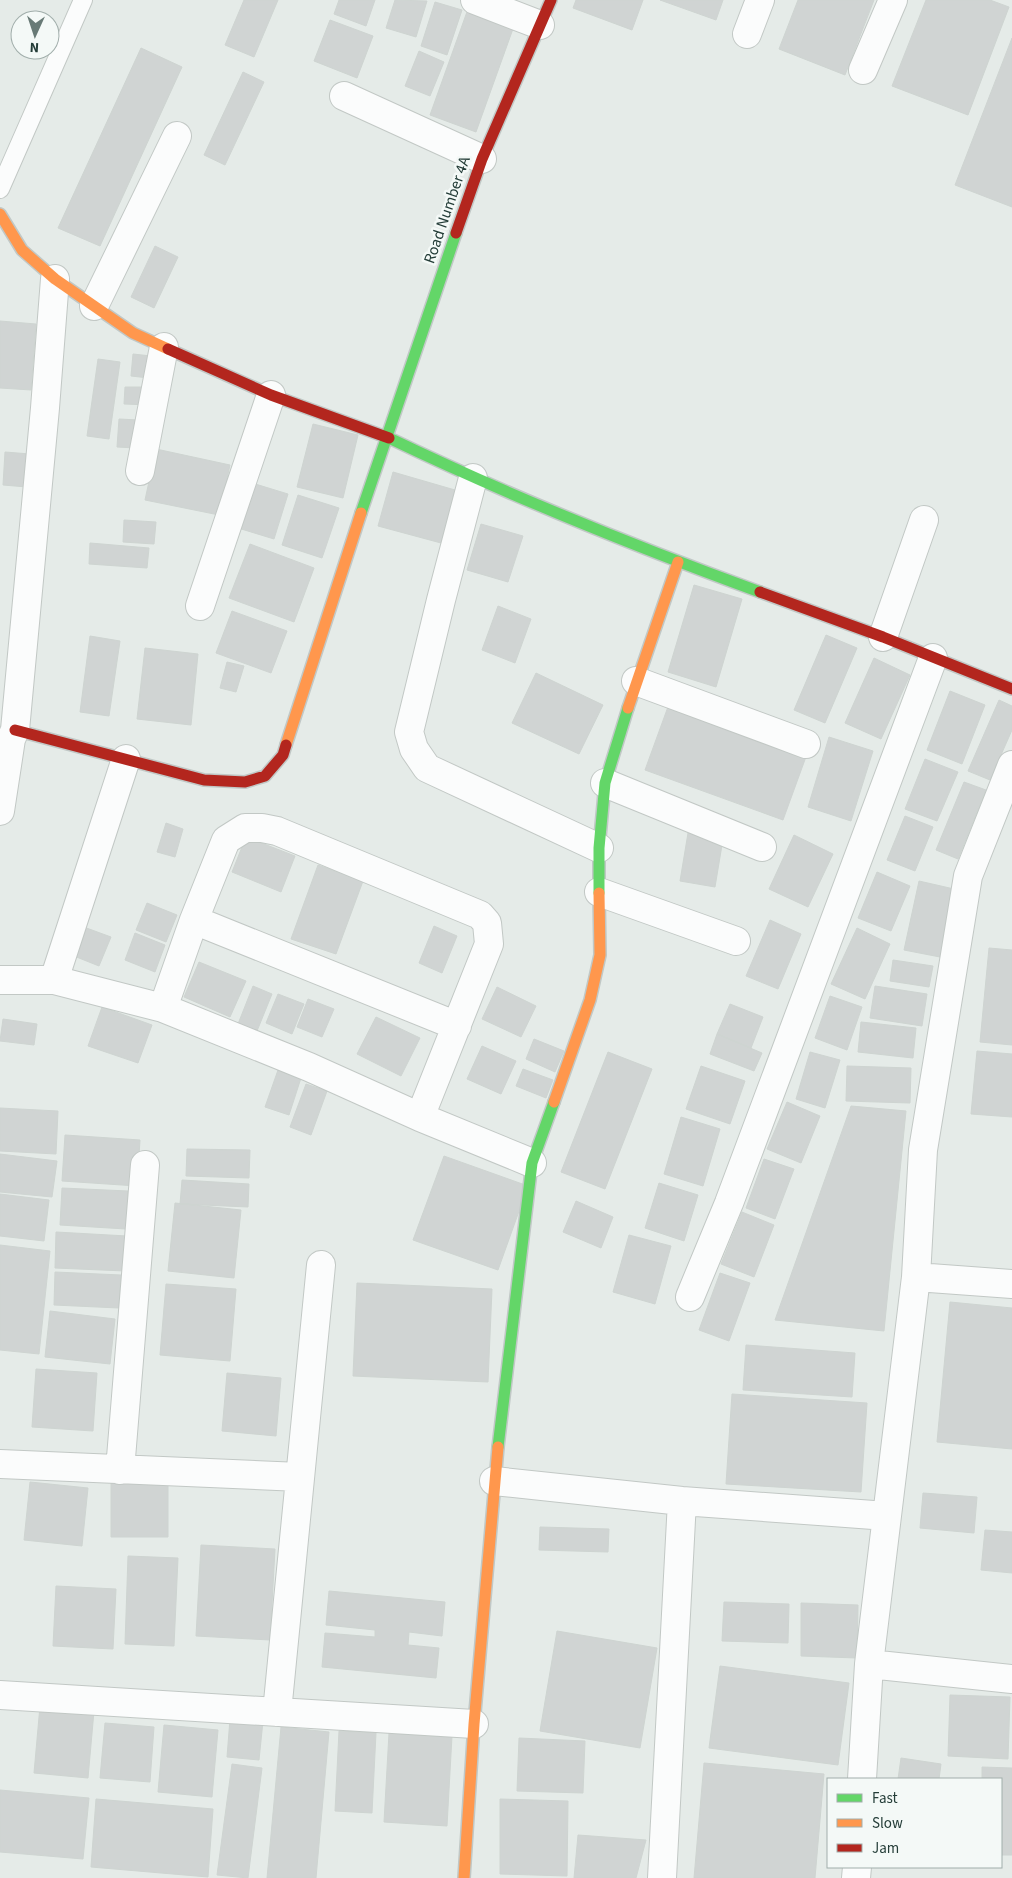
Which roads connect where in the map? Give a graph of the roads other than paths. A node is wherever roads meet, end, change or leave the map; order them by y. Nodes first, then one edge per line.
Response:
1 (83, 0) edge
2 (475, 0) edge
3 (551, 0) edge
4 (760, 0) edge
5 (893, 0) edge
6 (540, 25) junction
7 (747, 34) dead end
8 (863, 70) dead end
9 (344, 96) dead end
10 (177, 136) dead end
11 (482, 158) junction
12 (0, 189) edge
13 (0, 214) edge
14 (55, 279) junction
15 (94, 306) junction
16 (164, 347) junction
17 (271, 395) junction
18 (386, 436) junction
19 (140, 471) dead end
20 (473, 478) junction
21 (924, 520) dead end
22 (678, 562) junction
23 (200, 606) dead end
24 (883, 637) junction
25 (934, 658) junction
26 (636, 681) junction
27 (1012, 689) edge
28 (9, 735) edge
29 (806, 744) dead end
30 (126, 759) junction
31 (1012, 765) edge
32 (605, 783) junction
33 (0, 811) edge
34 (762, 847) dead end
35 (599, 848) junction
36 (599, 892) junction
37 (194, 920) junction
38 (736, 941) dead end
39 (0, 980) edge
40 (54, 980) junction
41 (162, 1008) junction
42 (457, 1026) junction
43 (420, 1117) junction
44 (532, 1163) junction
45 (145, 1165) dead end
46 (321, 1265) dead end
47 (916, 1277) junction
48 (1012, 1284) edge
49 (690, 1297) dead end
50 (0, 1464) edge
51 (120, 1470) junction
52 (300, 1477) junction
53 (494, 1481) junction
54 (682, 1501) junction
55 (887, 1516) junction
56 (868, 1664) junction
57 (1012, 1679) edge
58 (0, 1695) edge
59 (277, 1712) junction
60 (474, 1724) junction
61 (862, 1778) edge
62 (464, 1878) edge
63 (662, 1878) edge

1 - 12 lane
2 - 6 street
3 - 6 street, Road Number 4A
4 - 7 street
5 - 8 street
6 - 11 street, Road Number 4A
9 - 11 street
10 - 15 street
11 - 18 street, Road Number 4A
13 - 14 street
14 - 15 street
14 - 28 street
15 - 16 street
16 - 17 street
16 - 19 street
17 - 18 street
17 - 23 street
18 - 20 street
18 - 30 street, Road Number 4A
20 - 22 street
20 - 35 street
21 - 24 street
22 - 24 street
22 - 26 street
24 - 25 street
25 - 27 street
25 - 49 street
26 - 29 street
26 - 32 street
28 - 30 street, Road Number 4A
28 - 33 street
30 - 40 street
31 - 47 street
32 - 34 street
32 - 35 street
35 - 36 street
36 - 38 street
36 - 44 street
37 - 41 street
37 - 42 street
37 - 42 street
39 - 40 street
40 - 41 street
41 - 43 street
42 - 43 street
43 - 44 street
44 - 53 street
45 - 51 street
46 - 52 street
47 - 48 street
47 - 55 street
50 - 51 street
51 - 52 street
52 - 59 street
53 - 54 street
53 - 60 street
54 - 55 street
54 - 63 street
55 - 56 street
56 - 57 street
56 - 61 street
58 - 59 street
59 - 60 street
60 - 62 street

